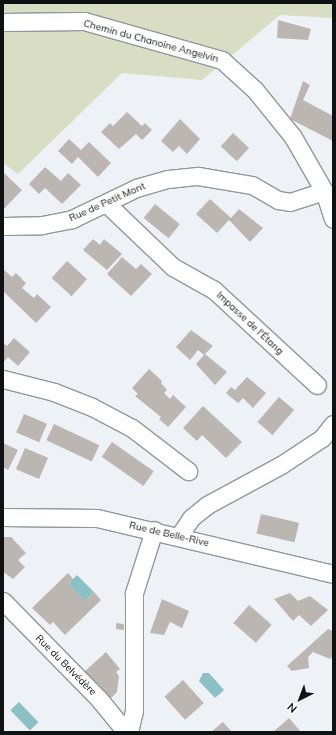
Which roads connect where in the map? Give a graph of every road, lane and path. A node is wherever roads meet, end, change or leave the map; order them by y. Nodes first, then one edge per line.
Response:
1 (3, 22) edge
2 (324, 191) junction
3 (107, 204) junction
4 (333, 219) edge
5 (3, 226) edge
6 (3, 379) edge
7 (317, 385) dead end
8 (333, 424) edge
9 (188, 471) dead end
10 (3, 517) edge
11 (154, 530) junction
12 (179, 536) junction
13 (333, 574) edge
14 (3, 601) edge
15 (128, 732) edge

1 - 2 street, Chemin du Chanoine Angelvin
2 - 3 street, Rue de Petit Mont
2 - 4 street, Chemin du Chanoine Angelvin
3 - 5 street, Rue de Petit Mont
3 - 7 street, Impasse de l'Étang
6 - 9 street
8 - 12 street
10 - 11 street, Rue de Belle-Rive
11 - 12 street, Rue de Belle-Rive
11 - 15 street
12 - 13 street, Rue de Belle-Rive
14 - 15 street, Rue du Belvédère

